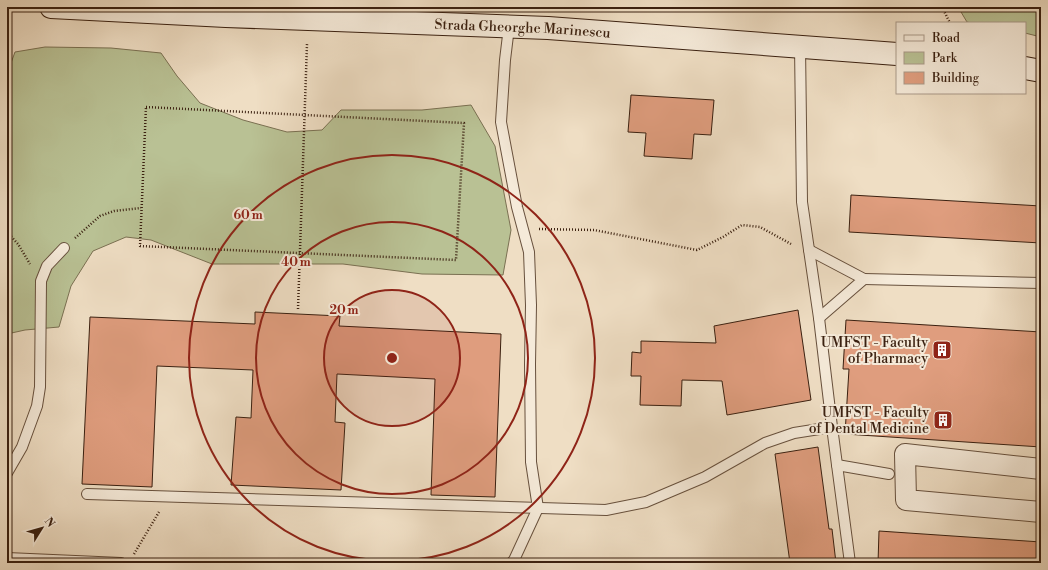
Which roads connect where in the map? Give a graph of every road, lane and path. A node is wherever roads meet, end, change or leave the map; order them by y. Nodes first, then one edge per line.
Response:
1 (51, 7) edge
2 (942, 7) edge
3 (950, 22) edge
4 (509, 27) junction
5 (307, 44) dead end
6 (800, 46) junction
7 (896, 54) edge
8 (1026, 68) edge
9 (1041, 71) edge
10 (305, 115) junction
11 (141, 208) junction
12 (536, 229) dead end
13 (7, 232) edge
14 (64, 248) joint
15 (300, 252) junction
16 (810, 252) junction
17 (864, 279) junction
18 (41, 281) junction
19 (1041, 283) edge
20 (298, 309) dead end
21 (819, 318) junction
22 (832, 427) junction
23 (837, 465) junction
24 (1041, 469) edge
25 (7, 473) edge
26 (897, 475) junction
27 (87, 494) dead end
28 (168, 497) junction
29 (538, 508) junction
30 (1041, 512) edge
31 (133, 556) dead end
32 (7, 558) edge
33 (121, 563) edge
34 (511, 563) edge
35 (850, 563) edge

1 - 4 main road, Strada Gheorghe Marinescu
2 - 3 path
4 - 6 main road, Strada Gheorghe Marinescu
4 - 29 lane
5 - 10 path
6 - 7 main road, Strada Gheorghe Marinescu
6 - 16 lane
8 - 9 main road
10 - 11 path
10 - 15 path
10 - 15 path
11 - 14 path
11 - 15 path
12 - 16 path
13 - 18 path
14 - 18 lane
15 - 20 path
16 - 17 lane
16 - 21 lane
17 - 19 lane
17 - 21 lane
18 - 25 lane
21 - 22 lane
22 - 23 lane
22 - 29 lane
23 - 26 lane
23 - 35 lane
24 - 26 street
26 - 30 street
27 - 28 lane
28 - 29 lane
28 - 31 path
29 - 34 lane
32 - 33 lane

